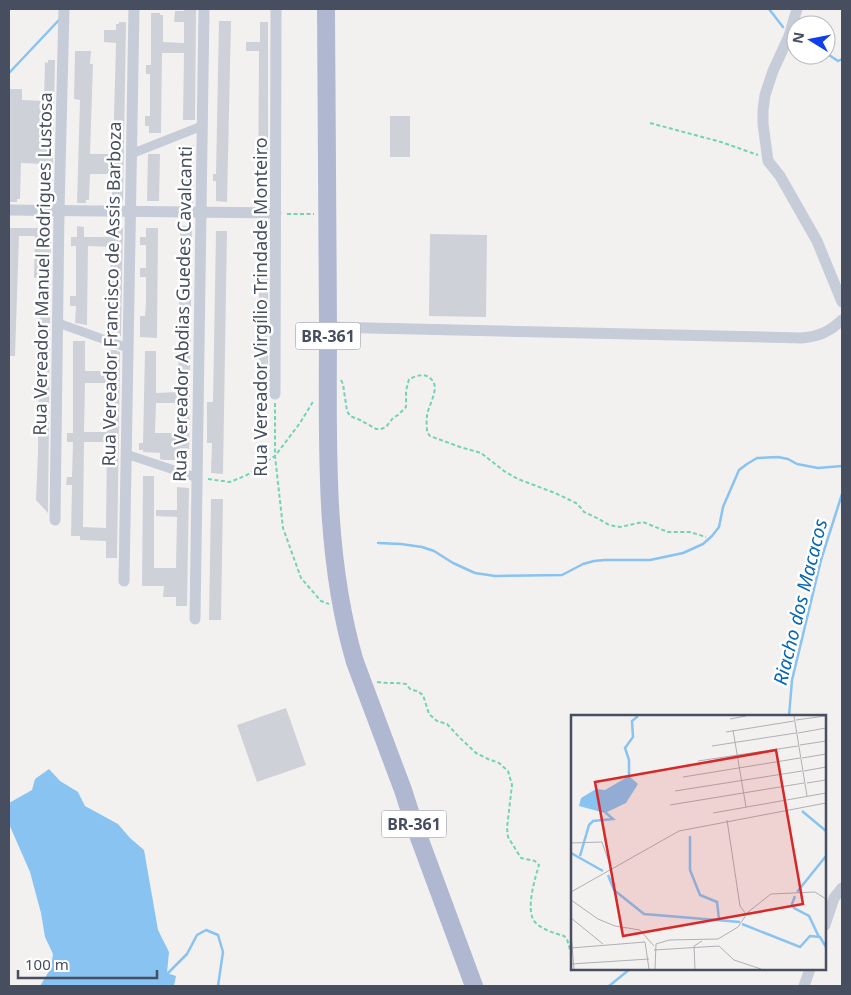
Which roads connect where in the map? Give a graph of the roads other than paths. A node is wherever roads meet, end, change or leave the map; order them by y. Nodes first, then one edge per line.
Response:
1 (64, 9) edge
2 (134, 9) edge
3 (204, 9) edge
4 (276, 9) edge
5 (326, 9) edge
6 (797, 9) edge
7 (202, 126) junction
8 (131, 154) junction
9 (9, 210) edge
10 (59, 211) junction
11 (130, 211) junction
12 (202, 212) junction
13 (276, 213) junction
14 (842, 302) edge
15 (842, 320) edge
16 (58, 323) junction
17 (328, 327) junction
18 (128, 348) junction
19 (275, 394) road end
20 (126, 454) junction
21 (198, 478) junction
22 (55, 520) dead end
23 (124, 580) dead end
24 (195, 619) dead end
25 (842, 888) edge
26 (826, 922) edge
27 (810, 970) edge
28 (474, 986) edge
29 (804, 986) edge

1 - 10 street, Rua Vereador Manuel Rodrigues Lustosa
2 - 8 street, Rua Vereador Francisco de Assis Barboza
3 - 7 street, Rua Vereador Abdias Guedes Cavalcanti
4 - 13 street, Rua Vereador Virgílio Trindade Monteiro
5 - 17 main road, BR-361
6 - 14 street
7 - 8 street
7 - 12 street, Rua Vereador Abdias Guedes Cavalcanti
8 - 11 street, Rua Vereador Francisco de Assis Barboza
9 - 10 street
10 - 11 street
10 - 16 street, Rua Vereador Manuel Rodrigues Lustosa
11 - 12 street
11 - 18 street, Rua Vereador Francisco de Assis Barboza
12 - 13 street
12 - 21 street, Rua Vereador Abdias Guedes Cavalcanti
13 - 19 street, Rua Vereador Virgílio Trindade Monteiro
15 - 17 street
16 - 18 street
16 - 22 street, Rua Vereador Manuel Rodrigues Lustosa
17 - 28 main road, BR-361
18 - 20 street, Rua Vereador Francisco de Assis Barboza
20 - 21 street
20 - 23 street, Rua Vereador Francisco de Assis Barboza
21 - 24 street, Rua Vereador Abdias Guedes Cavalcanti
25 - 26 street
27 - 29 street

